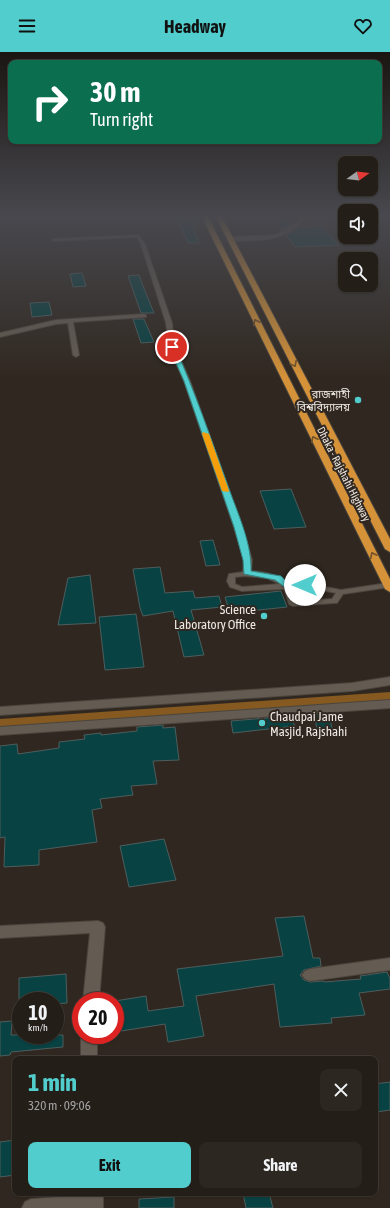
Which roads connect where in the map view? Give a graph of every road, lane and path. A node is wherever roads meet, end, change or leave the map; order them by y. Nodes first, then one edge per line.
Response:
1 (152, 271) edge
2 (231, 271) edge
3 (246, 271) edge
4 (144, 316) dead end
5 (70, 321) junction
6 (0, 335) edge
7 (76, 355) dead end
8 (390, 549) edge
9 (247, 572) junction
10 (286, 586) junction
11 (389, 587) edge
12 (341, 592) junction
13 (390, 681) edge
14 (390, 704) edge
15 (0, 710) edge
16 (0, 731) edge
17 (0, 932) edge
18 (390, 964) edge
19 (310, 975) dead end
20 (92, 992) edge
21 (89, 1044) edge
22 (90, 1056) edge
23 (94, 1201) edge
24 (31, 1208) edge

1 - 9 lane
11 -> 2 highway, Dhaka - Rajshahi Highway
3 -> 8 highway, Dhaka - Rajshahi Highway
4 - 5 lane
5 - 6 lane
5 - 7 lane
9 - 10 lane
9 - 10 lane
10 - 12 lane
10 - 12 lane
11 - 12 lane
13 - 15 street
14 - 16 street
17 - 20 street
18 - 19 street
21 - 22 street
23 - 24 street

